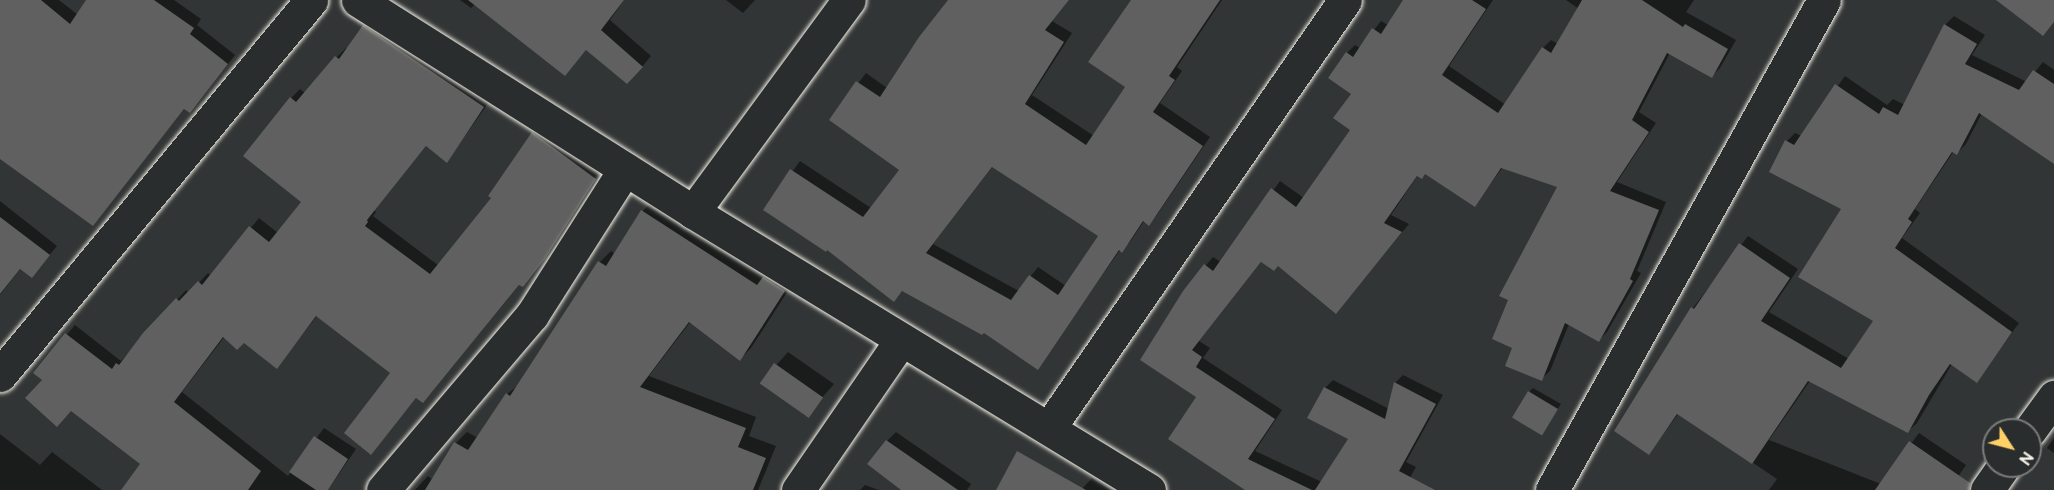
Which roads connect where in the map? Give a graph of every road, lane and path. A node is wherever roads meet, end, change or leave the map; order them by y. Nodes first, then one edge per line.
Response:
1 (311, 0) edge
2 (849, 0) edge
3 (1345, 0) edge
4 (1824, 0) edge
5 (368, 3) edge
6 (625, 169) junction
7 (693, 212) junction
8 (901, 340) junction
9 (0, 375) edge
10 (2054, 397) edge
11 (2039, 418) edge
12 (1049, 428) junction
13 (383, 490) edge
14 (798, 490) edge
15 (1149, 490) edge
16 (1552, 490) edge

1 - 9 street
2 - 7 street
3 - 12 street
4 - 16 street
5 - 6 street
6 - 7 street
6 - 13 street
7 - 8 street
8 - 12 street
8 - 14 street
10 - 11 street
12 - 15 street

